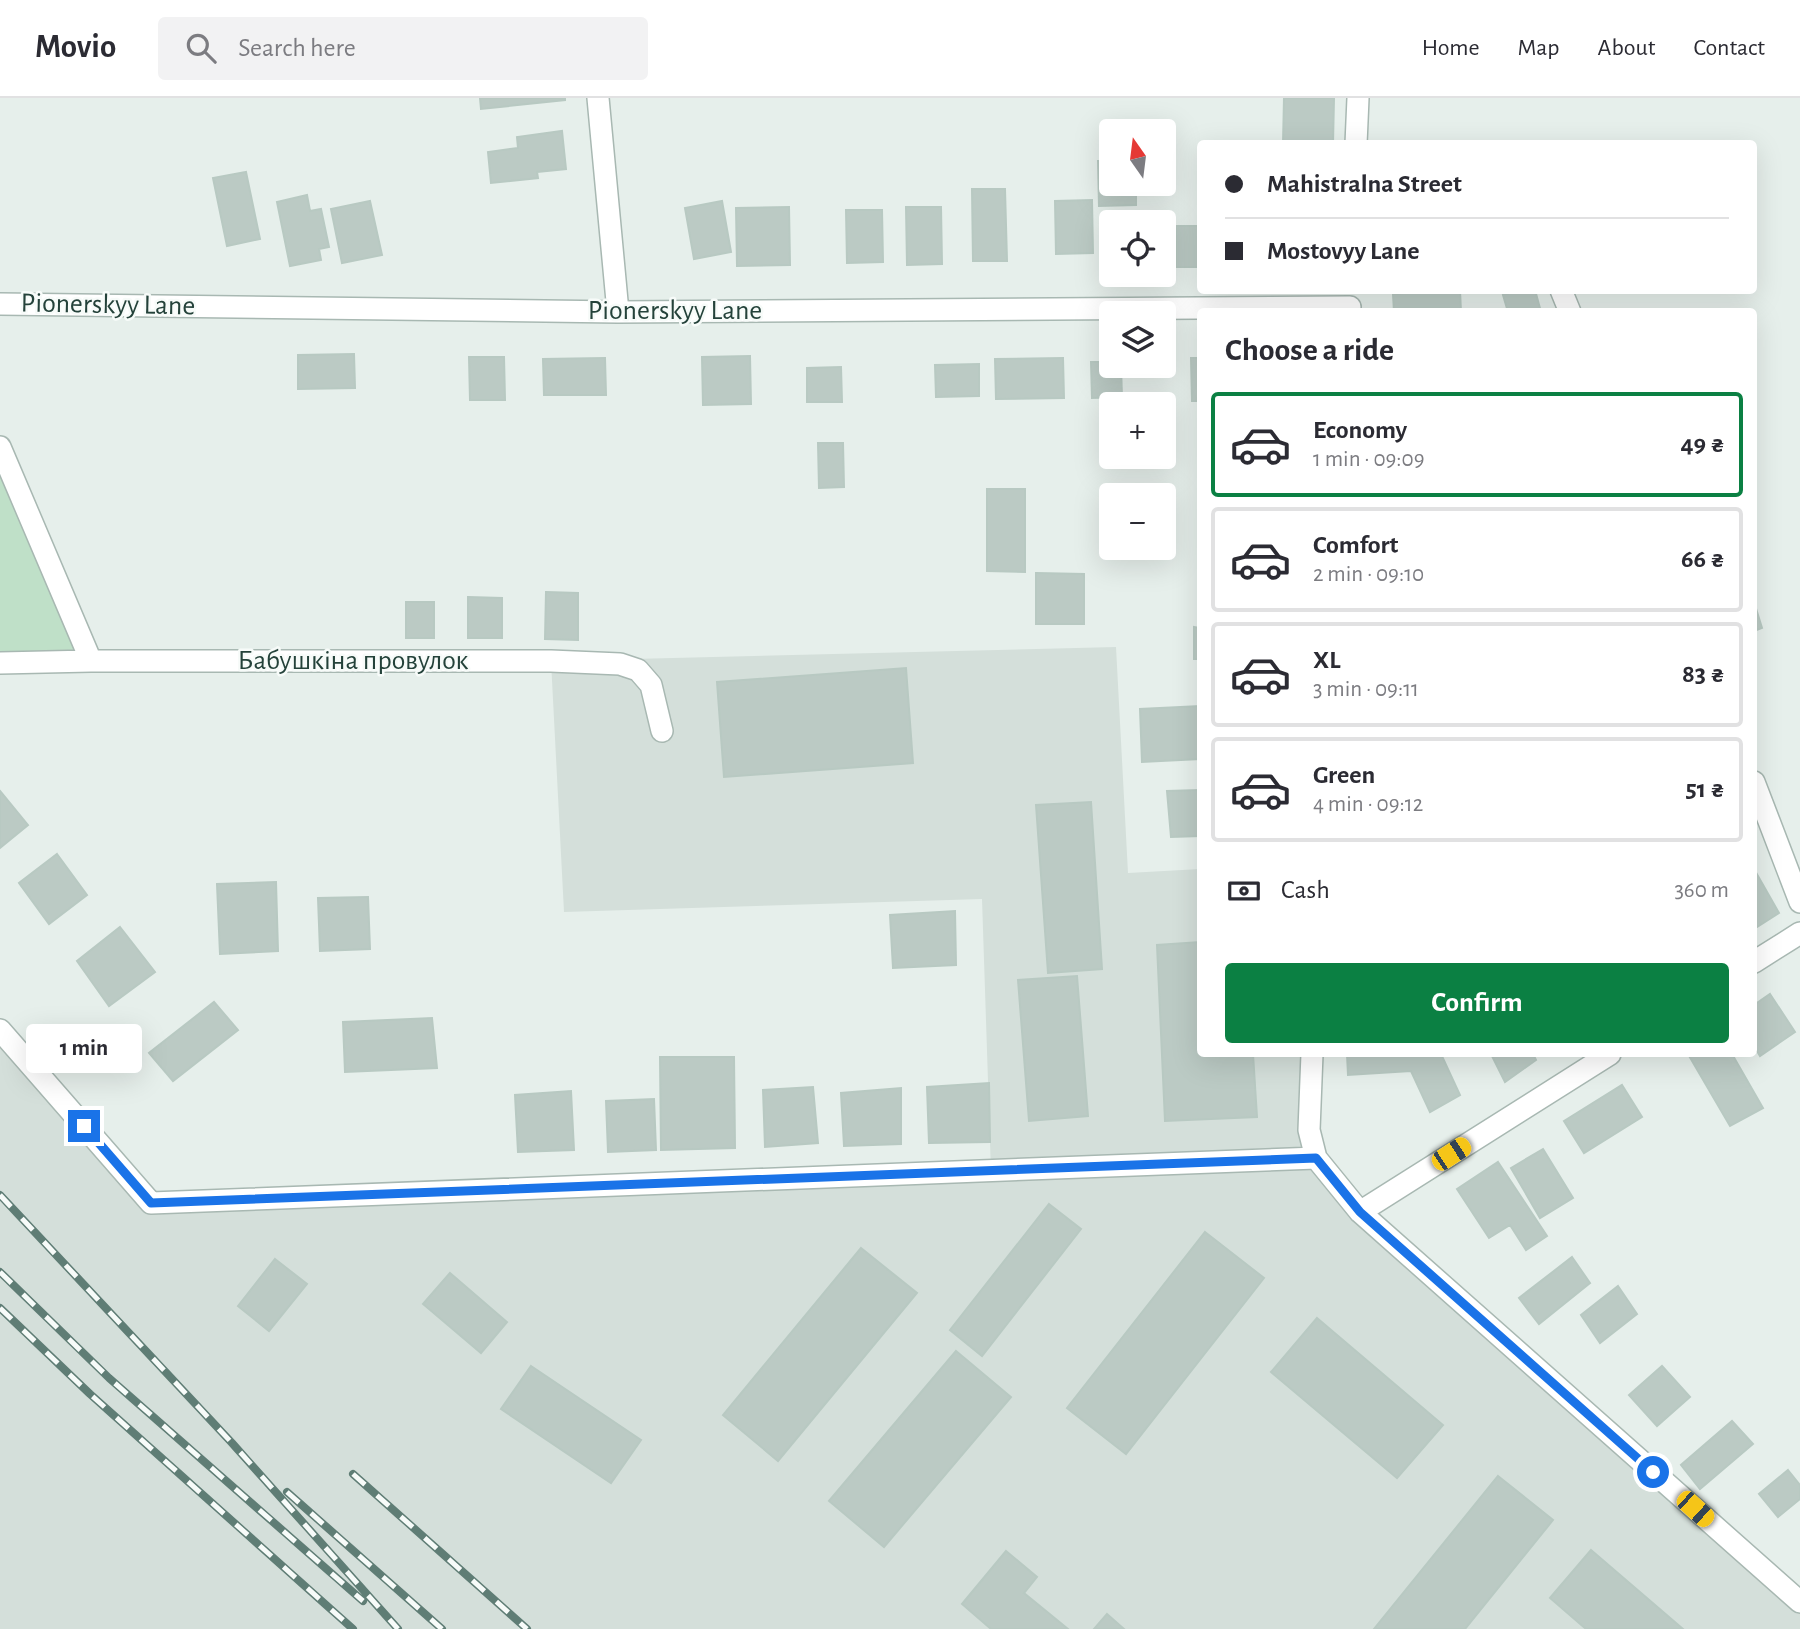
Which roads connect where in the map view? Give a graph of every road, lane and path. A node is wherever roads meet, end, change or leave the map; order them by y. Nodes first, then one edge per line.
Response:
1 (598, 98) edge
2 (1358, 98) edge
3 (1356, 140) edge
4 (1350, 303) edge
5 (0, 304) edge
6 (618, 312) junction
7 (0, 447) edge
8 (91, 661) junction
9 (0, 663) edge
10 (662, 731) dead end
11 (1757, 790) edge
12 (1800, 902) edge
13 (1800, 933) edge
14 (1757, 960) edge
15 (0, 1030) edge
16 (1312, 1057) edge
17 (1605, 1057) edge
18 (1316, 1158) junction
19 (1360, 1212) junction
20 (1800, 1602) edge

1 - 6 street
2 - 3 street
4 - 6 street, Pionerskyy Lane
5 - 6 street, Pionerskyy Lane
7 - 8 street
8 - 9 street, Бабушкіна провулок
8 - 10 street, Бабушкіна провулок
11 - 12 street
13 - 14 street
15 - 18 street
16 - 18 street
17 - 19 street
18 - 19 street
19 - 20 street

